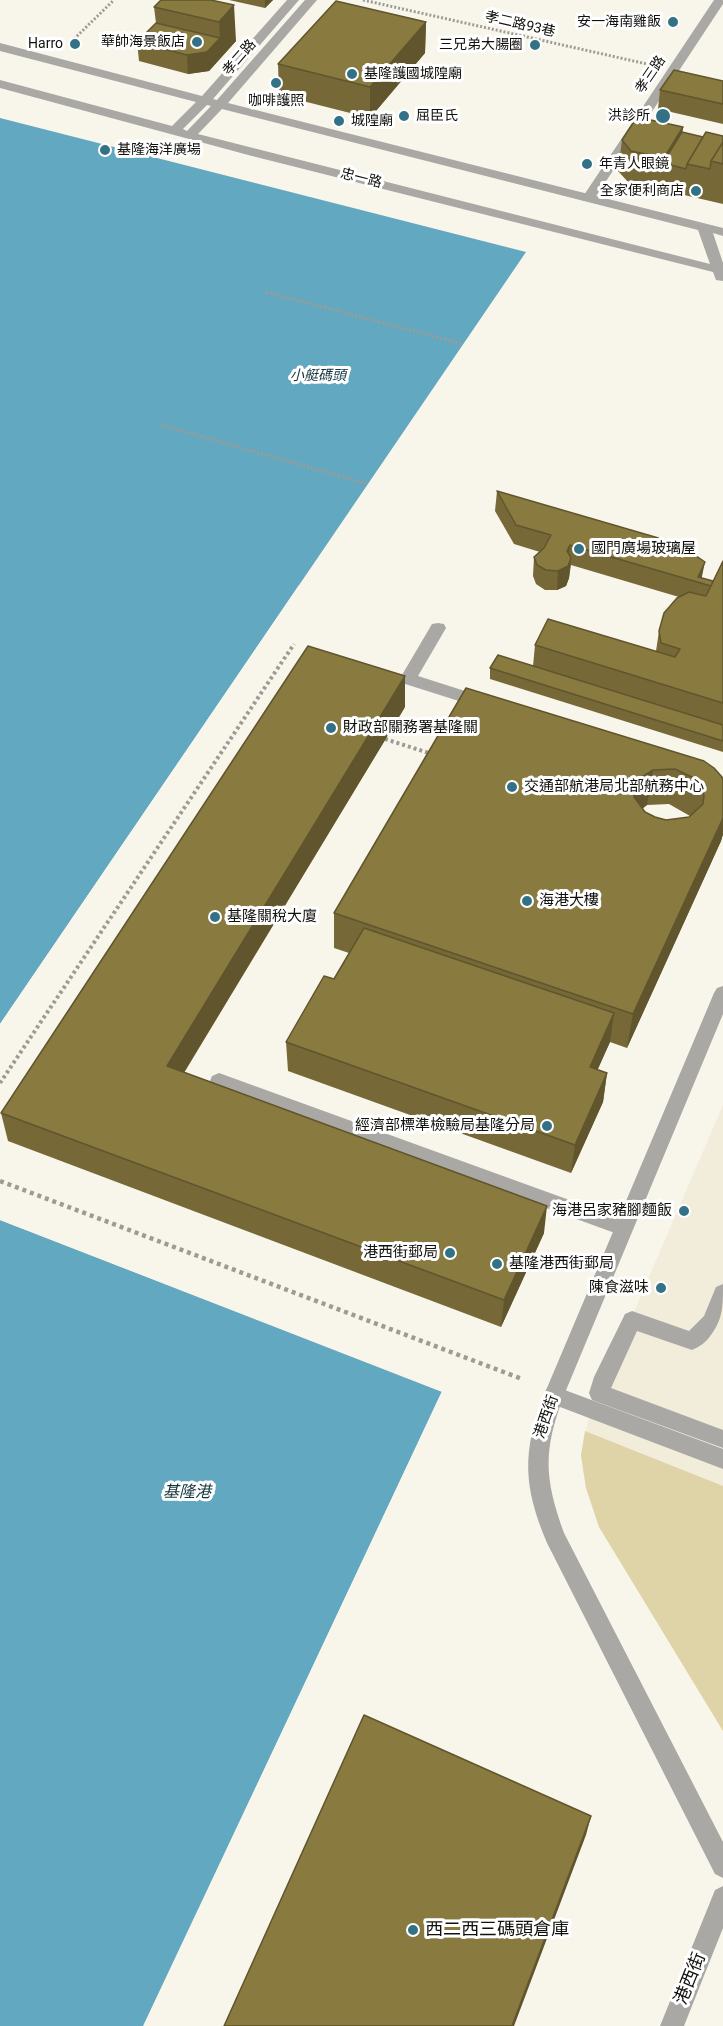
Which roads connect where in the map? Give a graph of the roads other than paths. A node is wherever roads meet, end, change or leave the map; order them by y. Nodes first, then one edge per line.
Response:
1 (293, 0) edge
2 (311, 0) edge
3 (720, 0) edge
4 (0, 47) edge
5 (0, 84) edge
6 (205, 100) junction
7 (220, 104) junction
8 (174, 130) junction
9 (190, 135) junction
10 (588, 198) junction
11 (704, 227) junction
12 (723, 232) edge
13 (722, 273) edge
14 (438, 628) dead end
15 (498, 708) edge
16 (723, 993) edge
17 (219, 1081) dead end
18 (623, 1228) junction
19 (723, 1293) edge
20 (554, 1395) junction
21 (723, 1439) edge
22 (723, 1459) edge
23 (723, 1866) edge
24 (723, 1898) edge
25 (672, 2026) edge

1 - 6 street, 孝二路
2 - 7 street, 孝二路
3 - 10 street, 孝三路
4 - 6 street
5 - 8 street, 忠一路
6 - 7 street
6 - 8 street, 孝二路
7 - 9 street, 孝二路
7 - 10 street
8 - 9 street, 忠一路
9 - 13 street, 忠一路
10 - 11 street
11 - 12 street
11 - 13 street
14 - 15 street
16 - 18 street, 港西街
17 - 18 street
18 - 20 street, 港西街
19 - 21 street
20 - 22 street
20 - 23 street, 港西街
24 - 25 street, 港西街

